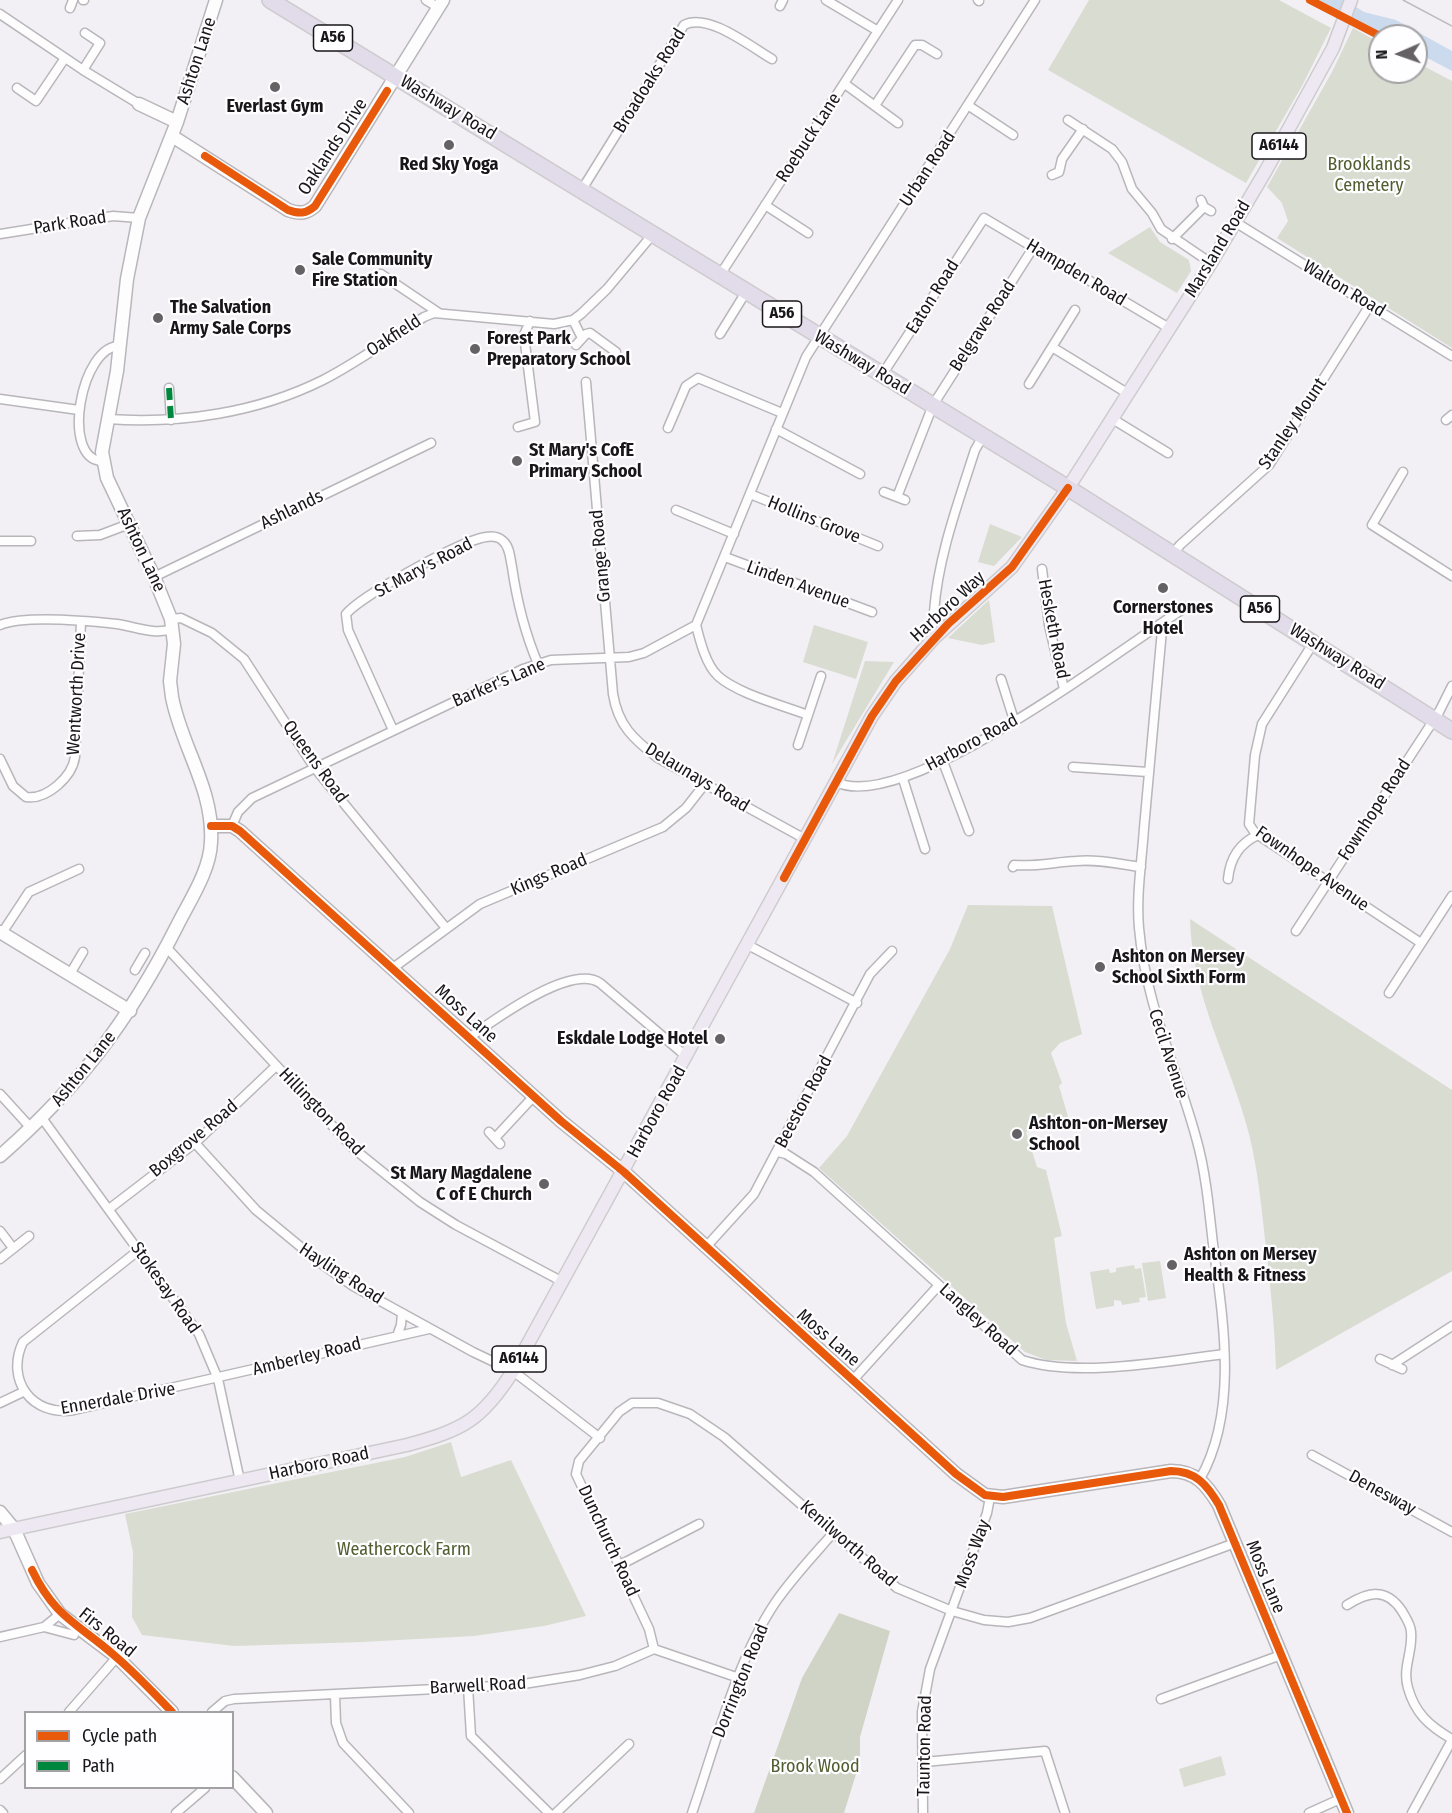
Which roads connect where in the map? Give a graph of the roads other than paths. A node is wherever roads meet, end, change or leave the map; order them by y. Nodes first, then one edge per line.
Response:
1 (216, 0) edge
2 (270, 0) edge
3 (426, 0) edge
4 (826, 0) edge
5 (898, 0) edge
6 (1035, 0) edge
7 (1351, 0) edge
8 (839, 3) edge
9 (441, 4) edge
10 (0, 14) edge
11 (878, 31) junction
12 (85, 33) dead end
13 (937, 54) dead end
14 (65, 58) junction
15 (772, 59) dead end
16 (83, 70) junction
17 (396, 77) junction
18 (844, 84) junction
19 (17, 88) dead end
20 (139, 104) joint
21 (876, 104) junction
22 (969, 106) junction
23 (1068, 120) dead end
24 (177, 122) junction
25 (898, 123) dead end
26 (1083, 129) junction
27 (1013, 135) dead end
28 (172, 136) junction
29 (1059, 174) dead end
30 (581, 190) junction
31 (765, 205) junction
32 (1205, 206) dead end
33 (139, 218) junction
34 (984, 218) joint
35 (1235, 222) junction
36 (808, 233) dead end
37 (0, 234) edge
38 (653, 234) junction
39 (1172, 239) junction
40 (1033, 248) junction
41 (1210, 263) junction
42 (381, 274) dead end
43 (720, 275) junction
44 (746, 292) junction
45 (1370, 305) junction
46 (1075, 310) dead end
47 (439, 313) junction
48 (573, 320) junction
49 (530, 321) junction
50 (1169, 328) junction
51 (720, 334) dead end
52 (818, 336) junction
53 (120, 346) junction
54 (1052, 347) junction
55 (616, 352) dead end
56 (1452, 356) edge
57 (882, 375) junction
58 (586, 382) dead end
59 (1029, 384) dead end
60 (170, 388) dead end
61 (1127, 393) junction
62 (0, 399) edge
63 (933, 405) junction
64 (79, 410) junction
65 (782, 413) junction
66 (1112, 418) junction
67 (108, 419) junction
68 (171, 420) junction
69 (518, 427) dead end
70 (668, 428) dead end
71 (776, 429) junction
72 (983, 436) junction
73 (431, 444) dead end
74 (1168, 453) dead end
75 (102, 460) junction
76 (1403, 472) dead end
77 (860, 474) dead end
78 (1068, 488) junction
79 (884, 492) dead end
80 (750, 494) junction
81 (676, 510) dead end
82 (129, 524) junction
83 (734, 534) junction
84 (77, 536) dead end
85 (0, 541) edge
86 (30, 542) dead end
87 (878, 546) dead end
88 (1173, 555) junction
89 (724, 557) junction
90 (1042, 569) dead end
91 (1452, 576) edge
92 (154, 577) junction
93 (1186, 607) dead end
94 (872, 612) dead end
95 (934, 612) dead end
96 (81, 622) junction
97 (172, 624) junction
98 (1160, 624) junction
99 (0, 625) edge
100 (696, 626) junction
101 (1314, 642) junction
102 (611, 658) junction
103 (538, 664) junction
104 (821, 676) dead end
105 (1001, 679) dead end
106 (1452, 686) edge
107 (1065, 689) junction
108 (808, 715) junction
109 (1434, 719) junction
110 (1014, 720) junction
111 (393, 730) junction
112 (1452, 731) edge
113 (798, 745) dead end
114 (0, 759) edge
115 (942, 759) junction
116 (314, 767) junction
117 (1073, 767) dead end
118 (1148, 772) junction
119 (903, 779) junction
120 (836, 782) junction
121 (704, 785) junction
122 (211, 826) junction
123 (232, 826) junction
124 (969, 831) dead end
125 (1258, 835) junction
126 (805, 839) junction
127 (925, 849) dead end
128 (1015, 863) dead end
129 (1141, 867) junction
130 (79, 869) dead end
131 (1228, 879) dead end
132 (1328, 882) junction
133 (1452, 896) edge
134 (446, 928) junction
135 (1296, 931) dead end
136 (1, 933) edge
137 (1421, 944) junction
138 (748, 945) junction
139 (167, 948) junction
140 (892, 951) dead end
141 (83, 952) dead end
142 (145, 953) dead end
143 (393, 968) junction
144 (154, 970) junction
145 (70, 974) junction
146 (1389, 993) dead end
147 (857, 1003) junction
148 (130, 1011) junction
149 (470, 1037) junction
150 (687, 1057) junction
151 (276, 1066) junction
152 (0, 1094) edge
153 (534, 1096) junction
154 (42, 1118) junction
155 (32, 1128) junction
156 (495, 1138) dead end
157 (195, 1143) junction
158 (778, 1152) junction
159 (0, 1156) edge
160 (624, 1172) junction
161 (109, 1209) junction
162 (0, 1231) edge
163 (29, 1236) dead end
164 (13, 1248) junction
165 (705, 1248) junction
166 (139, 1250) junction
167 (0, 1258) edge
168 (563, 1282) junction
169 (939, 1285) junction
170 (402, 1313) junction
171 (1452, 1326) edge
172 (429, 1329) junction
173 (397, 1335) junction
174 (1224, 1354) junction
175 (1380, 1359) dead end
176 (1392, 1365) junction
177 (1402, 1369) dead end
178 (513, 1371) junction
179 (218, 1379) junction
180 (854, 1380) junction
181 (23, 1392) junction
182 (0, 1403) edge
183 (600, 1438) junction
184 (1312, 1455) dead end
185 (1200, 1479) junction
186 (240, 1481) junction
187 (990, 1497) junction
188 (0, 1512) edge
189 (699, 1524) dead end
190 (15, 1529) junction
191 (0, 1532) edge
192 (834, 1532) junction
193 (1452, 1532) edge
194 (1235, 1543) junction
195 (620, 1566) junction
196 (1347, 1605) dead end
197 (952, 1611) junction
198 (60, 1614) junction
199 (44, 1627) junction
200 (74, 1635) dead end
201 (0, 1636) edge
202 (654, 1649) junction
203 (1281, 1655) junction
204 (117, 1657) junction
205 (739, 1678) junction
206 (468, 1687) junction
207 (335, 1695) junction
208 (1161, 1699) dead end
209 (71, 1711) edge
210 (170, 1711) edge
211 (214, 1711) edge
212 (1452, 1739) edge
213 (629, 1744) dead end
214 (24, 1757) edge
215 (1443, 1758) junction
216 (924, 1762) junction
217 (1452, 1763) edge
218 (0, 1779) edge
219 (234, 1779) edge
220 (204, 1789) edge
221 (1340, 1799) junction
222 (176, 1813) edge
223 (266, 1813) edge
224 (410, 1813) edge
225 (549, 1813) edge
226 (556, 1813) edge
227 (692, 1813) edge
228 (923, 1813) edge
229 (1065, 1813) edge
230 (1309, 1813) edge
231 (1347, 1813) edge
232 (1412, 1813) edge

1 - 24 street, Ashton Lane
2 - 17 highway, Washway Road / A56
3 - 9 street
4 - 8 street
5 - 11 street, Roebuck Lane
6 - 22 street, Urban Road
7 - 35 main road, Marsland Road / A6144
8 - 11 street
9 - 17 street, Oaklands Drive
10 - 14 street
11 - 18 street, Roebuck Lane
12 - 16 street
13 - 21 street
14 - 16 street
14 - 19 street
15 - 30 street, Broadoaks Road
16 - 20 street
17 - 28 street, Oaklands Drive
17 - 30 highway, Washway Road / A56
18 - 21 street
18 - 31 street, Roebuck Lane
20 - 24 street, Ashton Lane
21 - 25 street
22 - 27 street
22 - 52 street, Urban Road
23 - 26 street
24 - 28 street, Ashton Lane
26 - 29 street
26 - 39 street
28 - 33 street, Ashton Lane
30 - 38 highway, Washway Road / A56
31 - 36 street
31 - 43 street, Roebuck Lane
32 - 39 street
33 - 37 street, Park Road
33 - 53 street, Ashton Lane
34 - 40 street, Hampden Road
34 - 57 street, Eaton Road
35 - 41 main road, Marsland Road / A6144
35 - 45 street, Walton Road
38 - 43 highway, Washway Road / A56
38 - 48 street
39 - 41 street
40 - 50 street, Hampden Road
40 - 63 street, Belgrave Road
41 - 50 main road, Marsland Road / A6144
42 - 47 street
43 - 44 highway, Washway Road / A56
44 - 51 street
44 - 52 highway, Washway Road / A56
45 - 56 street, Walton Road
45 - 88 street, Stanley Mount
46 - 54 street
47 - 49 street, Oakfield
47 - 68 street, Oakfield
48 - 49 street, Oakfield
48 - 55 street
49 - 69 street
50 - 61 main road, Marsland Road / A6144
52 - 57 highway, Washway Road / A56
52 - 65 street
53 - 64 street
53 - 67 street, Ashton Lane
54 - 59 street
54 - 61 street
57 - 63 highway, Washway Road / A56
58 - 102 street, Grange Road
60 - 68 street
61 - 66 main road, Marsland Road / A6144
62 - 64 street
63 - 72 highway, Washway Road / A56
63 - 79 street, Belgrave Road
64 - 75 street
65 - 70 street
65 - 71 street
66 - 74 street
66 - 78 main road, Marsland Road / A6144
67 - 68 street, Oakfield
67 - 75 street, Ashton Lane
71 - 77 street
71 - 80 street
72 - 78 highway, Washway Road / A56
72 - 95 street
73 - 92 street, Ashlands
75 - 82 street, Ashton Lane
76 - 91 street
78 - 88 highway, Washway Road / A56
78 - 120 main road, Harboro Way / A6144
80 - 83 street
80 - 87 street, Hollins Grove
81 - 83 street
82 - 84 street
82 - 92 street, Ashton Lane
83 - 89 street
85 - 86 street
88 - 101 highway, Washway Road / A56
89 - 94 street, Linden Avenue
89 - 100 street
90 - 107 street, Hesketh Road
92 - 97 street, Ashton Lane
93 - 98 street, Harboro Road
96 - 97 street, Queens Road
96 - 99 street, Queens Road
96 - 114 street, Wentworth Drive
97 - 116 street, Queens Road
97 - 122 street, Ashton Lane
98 - 107 street, Harboro Road
98 - 118 street, Cecil Avenue
100 - 102 street, Barker's Lane
100 - 108 street
101 - 109 highway, Washway Road / A56
101 - 125 street, Fownhope Avenue
102 - 103 street, Barker's Lane
102 - 121 street, Delaunays Road
103 - 111 street, Barker's Lane
103 - 111 street, St Mary's Road
104 - 108 street
105 - 110 street
106 - 109 street, Fownhope Road
107 - 110 street, Harboro Road
108 - 113 street
109 - 112 highway, Washway Road / A56
109 - 132 street, Fownhope Road
110 - 115 street, Harboro Road
111 - 116 street, Barker's Lane
115 - 119 street, Harboro Road
115 - 124 street
116 - 123 street, Barker's Lane
116 - 134 street, Queens Road
117 - 118 street
118 - 129 street, Cecil Avenue
119 - 120 street, Harboro Road
119 - 127 street
120 - 126 main road, Harboro Road / A6144
121 - 126 street, Delaunays Road
121 - 134 street, Kings Road
122 - 123 street
122 - 139 street, Ashton Lane
123 - 143 street, Moss Lane
125 - 131 street
125 - 132 street, Fownhope Avenue
126 - 138 main road, Harboro Road / A6144
128 - 129 street
129 - 174 street, Cecil Avenue
130 - 136 street
132 - 135 street, Fownhope Road
132 - 137 street, Fownhope Avenue
133 - 137 street
134 - 143 street, Kings Road
136 - 145 street
137 - 146 street
138 - 147 street
138 - 150 main road, Harboro Road / A6144
139 - 144 street, Ashton Lane
139 - 151 street, Hillington Road
140 - 147 street, Beeston Road
141 - 145 street
142 - 144 street
143 - 149 street, Moss Lane
144 - 148 street, Ashton Lane
145 - 148 street
147 - 158 street, Beeston Road
148 - 154 street, Ashton Lane
149 - 150 street
149 - 153 street, Moss Lane
150 - 160 main road, Harboro Road / A6144
151 - 157 street, Boxgrove Road
151 - 168 street, Hillington Road
152 - 155 street
153 - 156 street
153 - 160 street, Moss Lane
154 - 155 street, Ashton Lane
154 - 161 street, Stokesay Road
155 - 159 street, Ashton Lane
157 - 161 street, Boxgrove Road
157 - 170 street, Hayling Road
158 - 165 street, Beeston Road
158 - 169 street, Langley Road
160 - 165 street, Moss Lane
160 - 168 main road, Harboro Road / A6144
161 - 166 street, Stokesay Road
162 - 164 street
163 - 164 street
164 - 167 street
165 - 180 street, Moss Lane
166 - 179 street, Stokesay Road
166 - 181 street
168 - 178 main road, Harboro Road / A6144
169 - 174 street, Langley Road
169 - 180 street
170 - 172 street, Hayling Road
170 - 173 street
171 - 176 street
172 - 173 street, Amberley Road
172 - 178 street, Hayling Road
173 - 179 street, Amberley Road
174 - 185 street, Cecil Avenue
175 - 176 street
176 - 177 street
178 - 183 street
178 - 186 main road, Harboro Road / A6144
179 - 181 street, Ennerdale Drive
179 - 186 street, Stokesay Road
180 - 187 street, Moss Lane
181 - 182 street
183 - 192 street, Kenilworth Road
183 - 195 street, Dunchurch Road
184 - 193 street, Denesway
185 - 187 street
185 - 194 street, Moss Lane
186 - 190 main road, Harboro Road / A6144
187 - 197 street, Moss Way
188 - 190 street, Firs Road
189 - 195 street
190 - 191 main road, Harboro Road / A6144
190 - 198 street, Firs Road
192 - 197 street, Kenilworth Road
192 - 205 street, Dorrington Road
194 - 197 street, Kenilworth Road
194 - 203 street, Moss Lane
195 - 202 street, Dunchurch Road
196 - 212 street
197 - 216 street, Taunton Road
198 - 199 street
198 - 204 street, Firs Road
199 - 200 street, Firs Road
199 - 201 street
202 - 205 street
202 - 206 street, Barwell Road
203 - 208 street
203 - 221 street, Moss Lane
204 - 209 street
204 - 210 street, Firs Road
205 - 227 street, Dorrington Road
206 - 207 street, Barwell Road
206 - 225 street
207 - 211 street, Barwell Road
207 - 224 street
212 - 215 street
213 - 226 street
214 - 218 street
215 - 217 street
215 - 232 street
216 - 228 street, Taunton Road
216 - 229 street
219 - 223 street
220 - 222 street
221 - 230 street
221 - 231 street, Moss Lane

